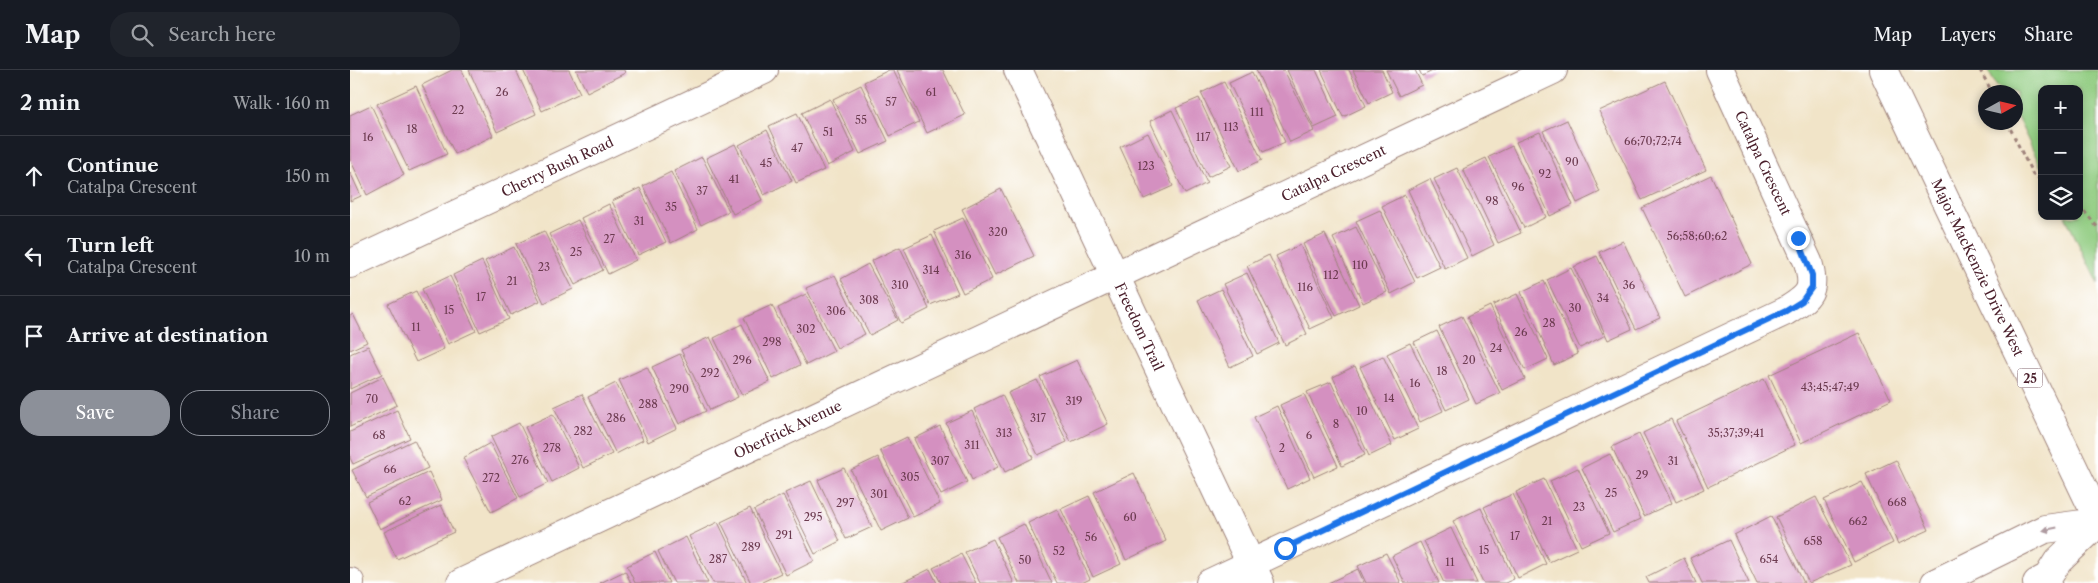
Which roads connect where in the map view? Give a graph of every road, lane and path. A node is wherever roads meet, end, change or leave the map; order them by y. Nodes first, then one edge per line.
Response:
1 (764, 70) edge
2 (1018, 70) edge
3 (1553, 70) edge
4 (1720, 70) edge
5 (1883, 70) edge
6 (1980, 70) edge
7 (1988, 85) edge
8 (2011, 130) edge
9 (2038, 178) edge
10 (2083, 210) edge
11 (2098, 228) edge
12 (350, 264) edge
13 (1114, 276) junction
14 (2098, 522) edge
15 (1255, 574) edge
16 (461, 583) edge
17 (1210, 583) edge
18 (1935, 583) edge
19 (2037, 583) edge

1 - 12 street, Cherry Bush Road
2 - 13 street, Freedom Trail
3 - 13 street, Catalpa Crescent
4 - 15 street, Catalpa Crescent
5 - 14 street, Major MacKenzie Drive West / 25
6 - 7 path
8 - 9 path
10 - 11 path
13 - 15 street, Freedom Trail
13 - 16 street, Oberfrick Avenue
14 -> 18 street
14 - 19 street
15 - 17 street, Catalpa Crescent

